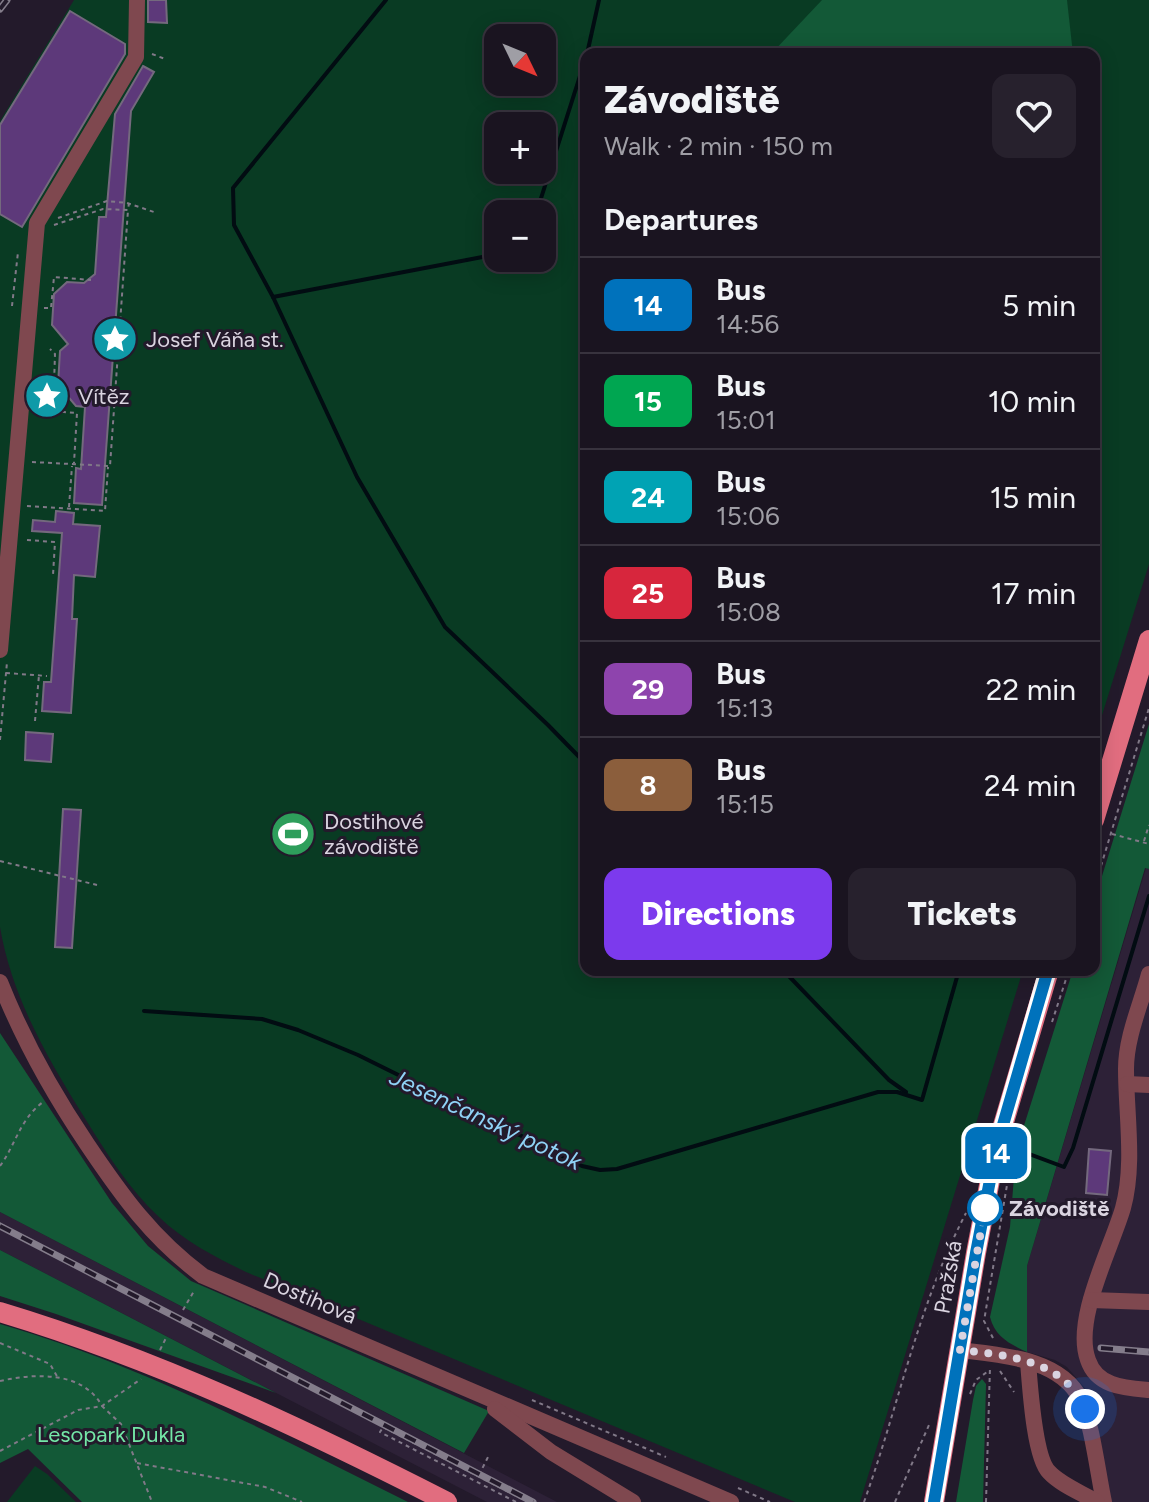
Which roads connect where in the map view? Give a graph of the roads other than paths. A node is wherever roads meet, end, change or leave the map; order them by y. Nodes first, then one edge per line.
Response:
1 (137, 0) edge
2 (1149, 640) edge
3 (0, 650) edge
4 (1100, 800) edge
5 (1149, 974) edge
6 (1047, 976) edge
7 (0, 982) edge
8 (1127, 1084) junction
9 (1149, 1085) edge
10 (1091, 1300) junction
11 (1149, 1302) edge
12 (0, 1312) edge
13 (960, 1350) junction
14 (1028, 1362) junction
15 (1149, 1390) edge
16 (495, 1409) dead end
17 (447, 1502) edge
18 (633, 1502) edge
19 (731, 1502) edge
20 (934, 1502) edge
21 (1097, 1502) edge
22 (1104, 1502) edge

1 - 3 street
2 - 4 main road
5 - 8 street
6 - 13 main road, Pražská
7 - 19 street, Dostihová
8 - 9 street
8 - 10 street
10 - 11 street
10 - 15 street
12 - 17 main road
13 - 14 street
13 - 20 main road, Pražská
14 - 21 street
14 - 22 street
16 - 18 street

